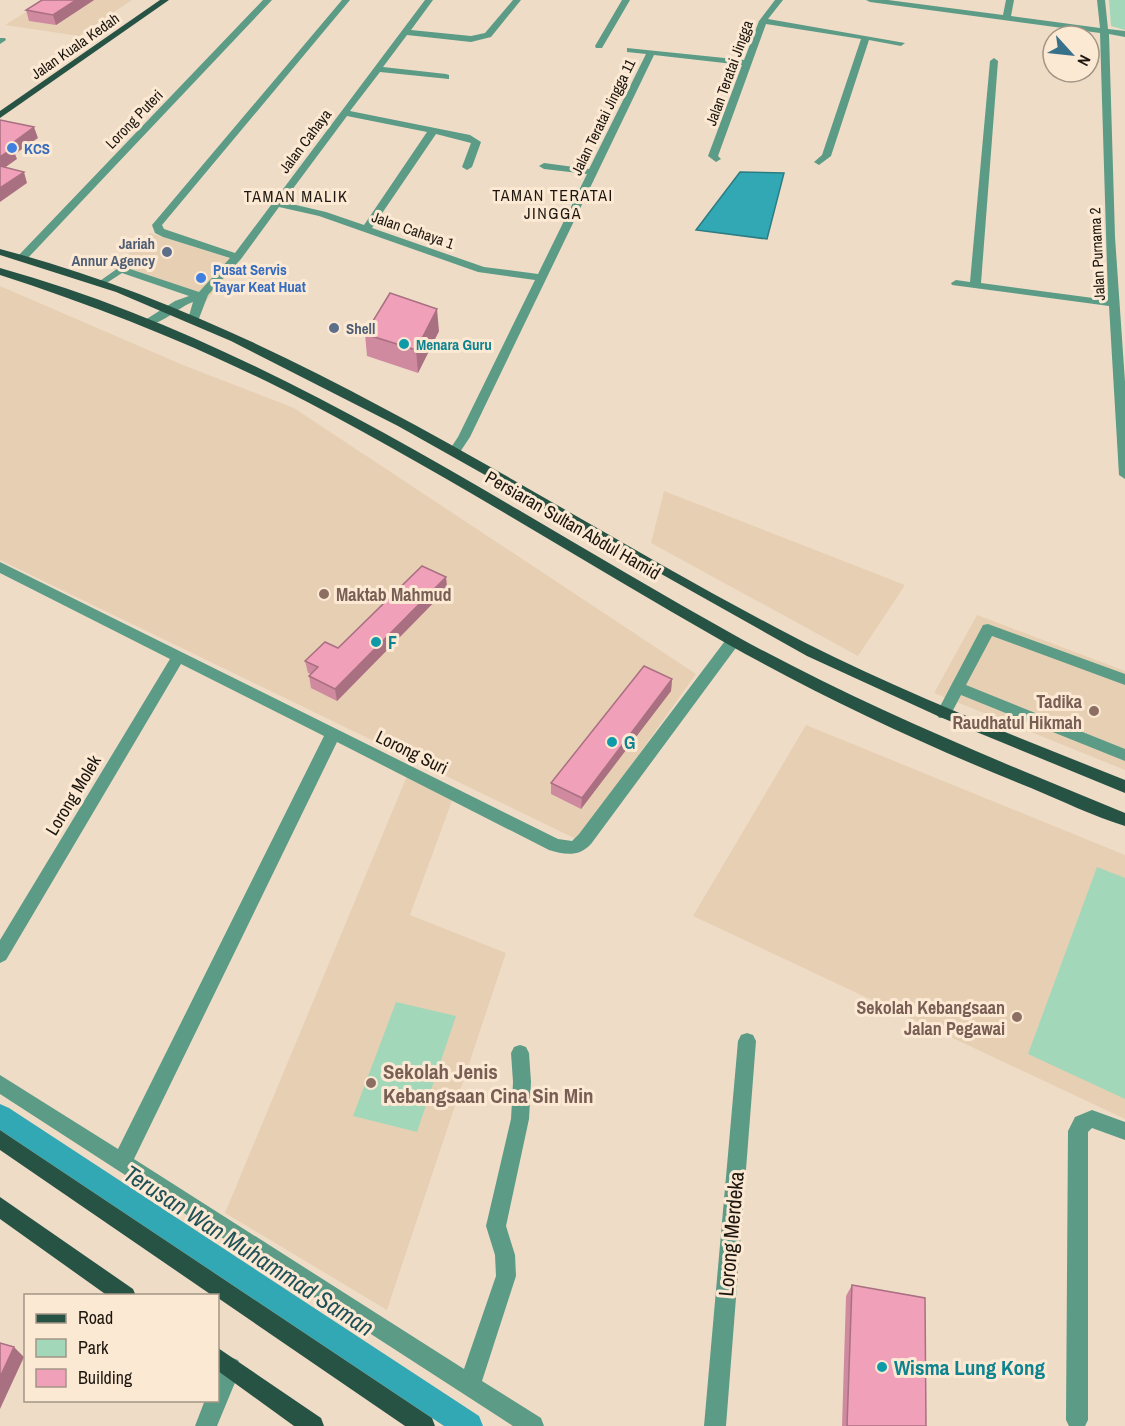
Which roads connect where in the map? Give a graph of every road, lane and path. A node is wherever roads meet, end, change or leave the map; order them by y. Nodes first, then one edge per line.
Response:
1 (150, 0) edge
2 (165, 0) edge
3 (268, 0) edge
4 (346, 0) edge
5 (429, 0) edge
6 (517, 0) edge
7 (626, 0) edge
8 (779, 0) edge
9 (870, 0) edge
10 (1010, 0) edge
11 (1101, 0) edge
12 (880, 1) edge
13 (1006, 17) junction
14 (763, 21) junction
15 (1103, 31) junction
16 (405, 32) junction
17 (1125, 34) edge
18 (866, 38) junction
19 (901, 43) dead end
20 (599, 46) dead end
21 (630, 50) dead end
22 (651, 52) junction
23 (994, 61) dead end
24 (747, 63) junction
25 (378, 69) junction
26 (446, 77) dead end
27 (0, 104) edge
28 (345, 113) junction
29 (0, 115) edge
30 (433, 131) junction
31 (716, 159) dead end
32 (819, 162) dead end
33 (544, 166) dead end
34 (467, 167) dead end
35 (592, 172) junction
36 (277, 204) junction
37 (366, 229) junction
38 (0, 252) edge
39 (237, 257) junction
40 (22, 258) junction
41 (0, 271) edge
42 (541, 278) junction
43 (102, 283) junction
44 (956, 283) dead end
45 (975, 286) junction
46 (200, 296) junction
47 (1115, 304) junction
48 (170, 308) junction
49 (194, 319) junction
50 (149, 322) junction
51 (454, 452) junction
52 (1125, 476) edge
53 (0, 567) edge
54 (716, 600) junction
55 (695, 619) junction
56 (733, 641) junction
57 (179, 656) junction
58 (1125, 680) edge
59 (957, 687) junction
60 (944, 714) junction
61 (333, 734) junction
62 (1125, 755) edge
63 (1125, 787) edge
64 (1125, 819) edge
65 (0, 955) edge
66 (747, 1041) dead end
67 (520, 1053) dead end
68 (0, 1084) edge
69 (1125, 1131) edge
70 (0, 1139) edge
71 (122, 1162) junction
72 (0, 1207) edge
73 (123, 1294) edge
74 (224, 1364) edge
75 (470, 1386) junction
76 (219, 1389) edge
77 (216, 1402) edge
78 (1077, 1420) dead end
79 (206, 1426) edge
80 (313, 1426) edge
81 (424, 1426) edge
82 (532, 1426) edge
83 (715, 1426) edge

1 - 27 main road, Jalan Kuala Kedah
2 - 29 main road, Jalan Kuala Kedah
3 - 40 street, Lorong Puteri
4 - 39 street
5 - 16 street, Jalan Cahaya
6 - 16 street
7 - 20 street
8 - 14 street, Jalan Teratai Jingga
9 - 12 street
10 - 13 street
11 - 15 street, Jalan Purnama 2
12 - 13 street
13 - 15 street
14 - 18 street
14 - 24 street, Jalan Teratai Jingga
15 - 17 street
15 - 47 street, Jalan Purnama 2
16 - 25 street, Jalan Cahaya
18 - 19 street
18 - 32 street
21 - 22 street
22 - 24 street
22 - 35 street, Jalan Teratai Jingga 11
23 - 45 street
24 - 31 street, Jalan Teratai Jingga
25 - 26 street
25 - 28 street, Jalan Cahaya
28 - 30 street
28 - 36 street, Jalan Cahaya
30 - 34 street
30 - 37 street
33 - 35 street
35 - 42 street, Jalan Teratai Jingga 11
36 - 37 street, Jalan Cahaya 1
36 - 39 street, Jalan Cahaya
37 - 42 street, Jalan Cahaya 1
38 - 40 main road, Persiaran Sultan Abdul Hamid
39 - 46 street, Jalan Cahaya
40 - 43 main road, Persiaran Sultan Abdul Hamid
41 - 50 main road, Persiaran Sultan Abdul Hamid
42 - 51 street, Jalan Teratai Jingga 11
43 - 46 street
43 - 48 main road, Persiaran Sultan Abdul Hamid
44 - 45 street
45 - 47 street
46 - 48 street, Jalan Cahaya
46 - 49 street
47 - 52 street, Jalan Purnama 2
48 - 49 main road, Persiaran Sultan Abdul Hamid
48 - 50 street, Jalan Cahaya
49 - 51 main road, Persiaran Sultan Abdul Hamid
50 - 55 main road, Persiaran Sultan Abdul Hamid
51 - 54 main road, Persiaran Sultan Abdul Hamid
53 - 57 street, Lorong Suri
54 - 55 main road
54 - 60 main road, Persiaran Sultan Abdul Hamid
55 - 56 main road, Persiaran Sultan Abdul Hamid
56 - 61 street, Lorong Suri
56 - 64 main road, Persiaran Sultan Abdul Hamid
57 - 61 street, Lorong Suri
57 - 65 street, Lorong Molek
58 - 59 street
59 - 60 street
59 - 62 street
60 - 63 main road, Persiaran Sultan Abdul Hamid
61 - 71 street
66 - 83 street, Lorong Merdeka
67 - 75 street
68 - 71 street
69 - 78 street
70 - 81 main road
71 - 75 street
72 - 73 main road
74 - 76 street
74 - 80 main road
75 - 82 street
77 - 79 street

